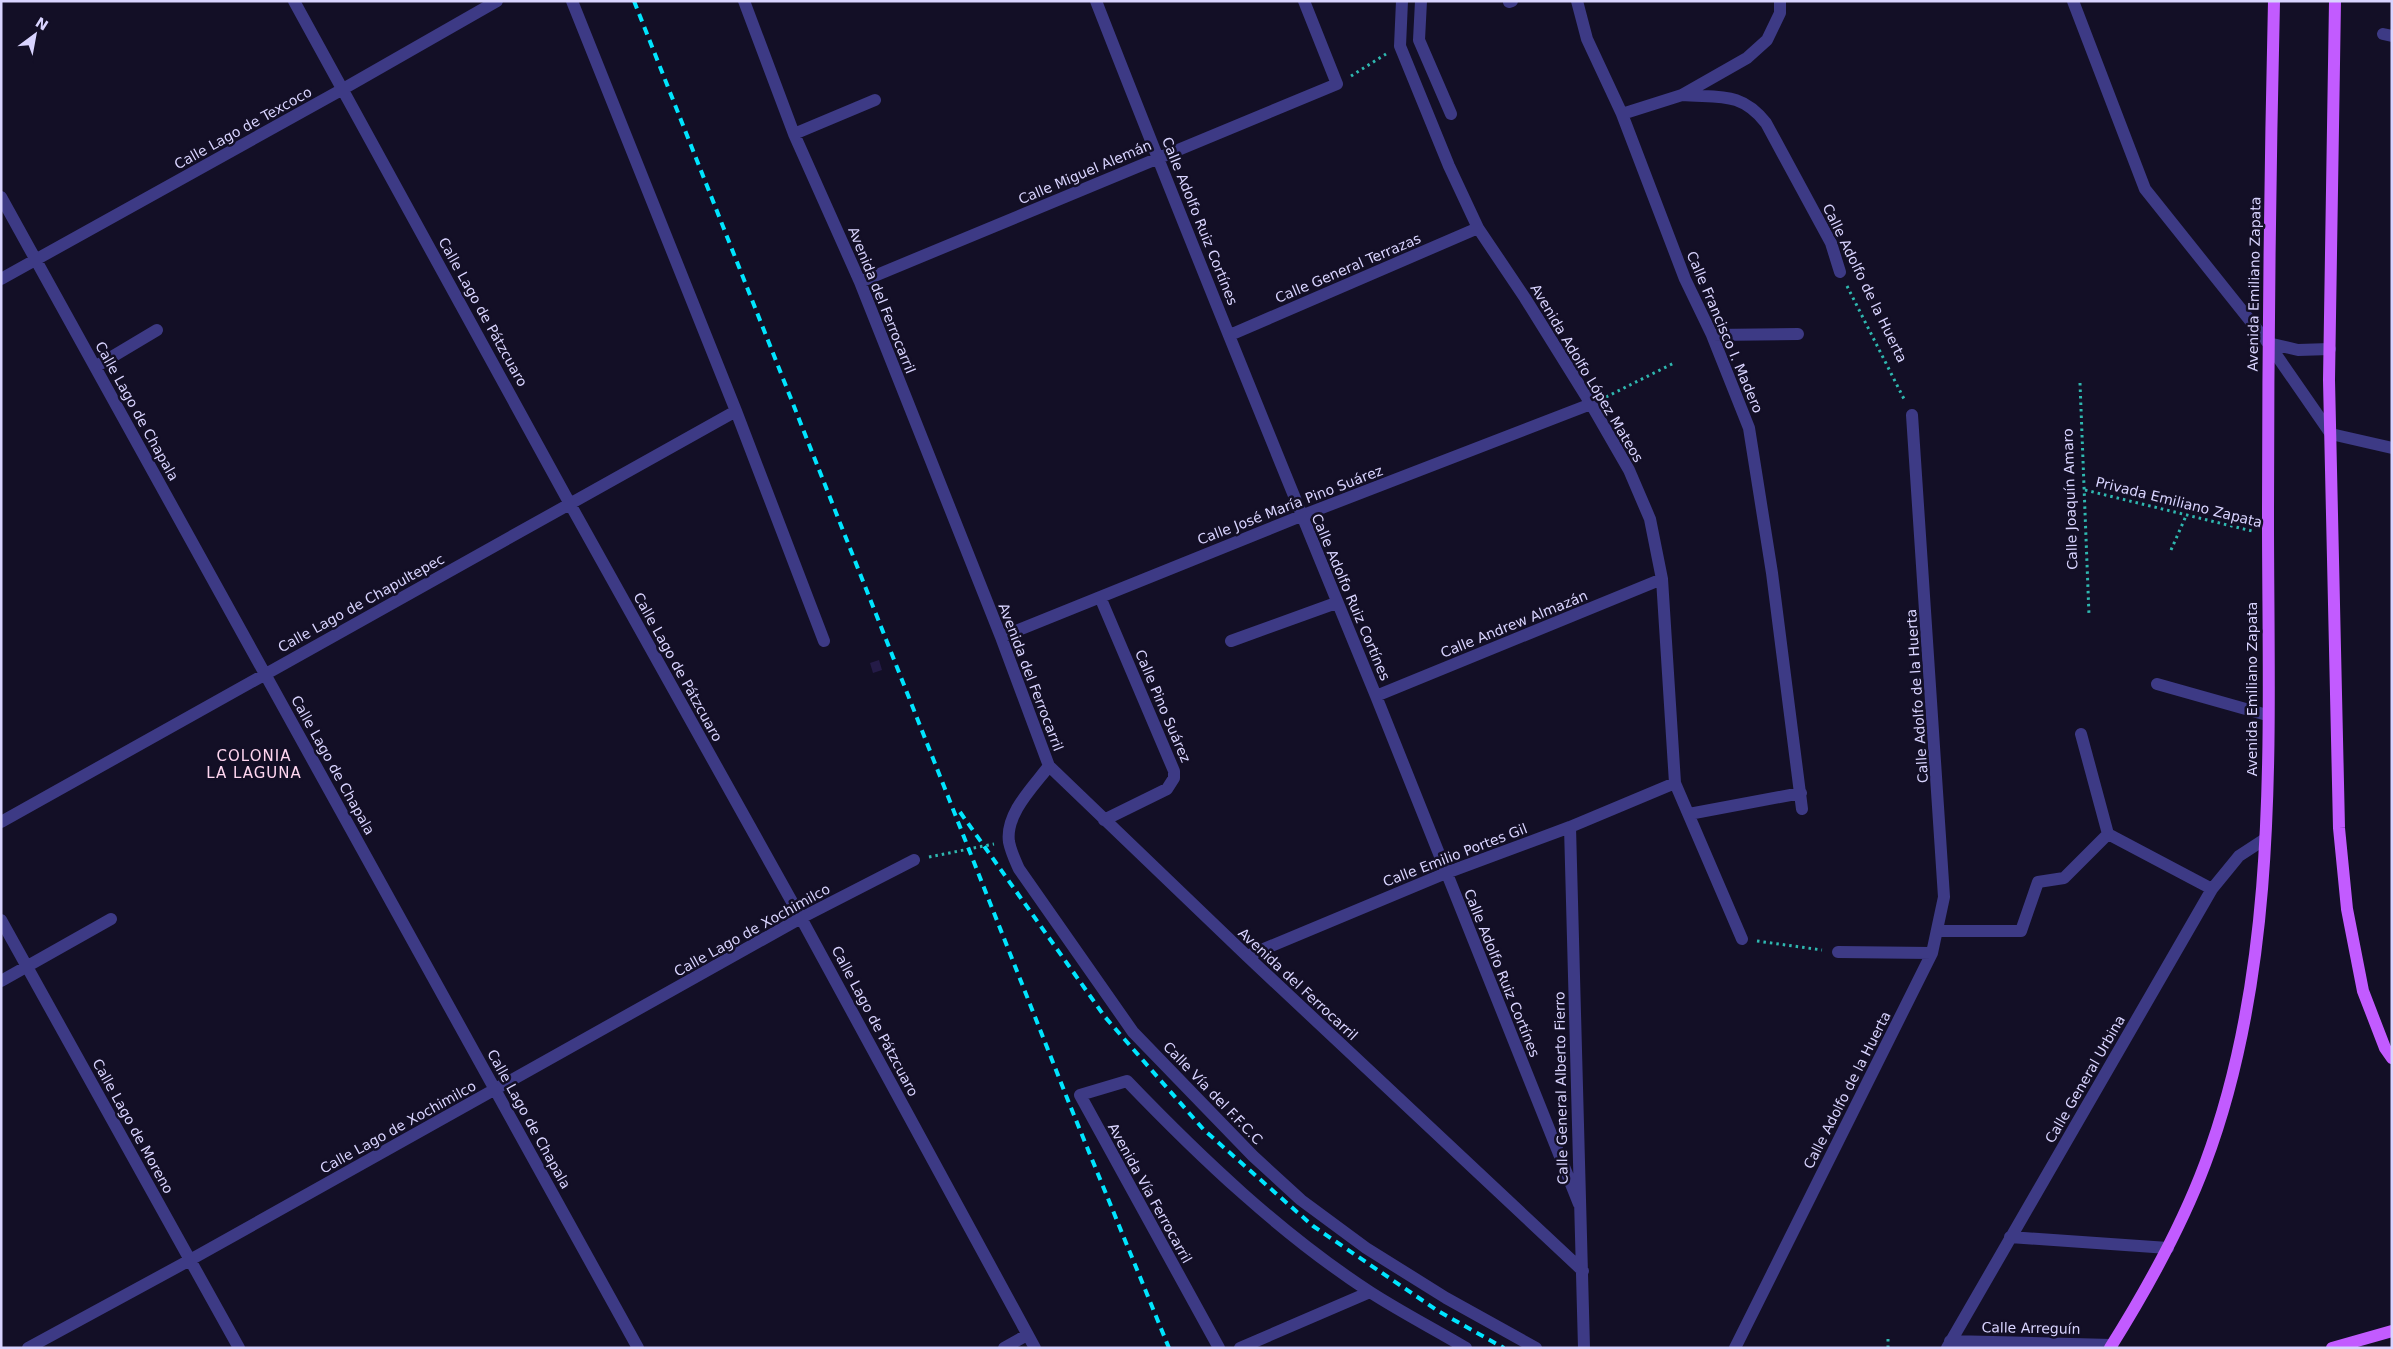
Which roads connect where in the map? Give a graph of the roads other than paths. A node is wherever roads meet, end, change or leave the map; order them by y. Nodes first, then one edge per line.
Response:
1 (294, 1) edge
2 (497, 1) edge
3 (572, 1) edge
4 (744, 1) edge
5 (1096, 1) edge
6 (1304, 1) edge
7 (1402, 1) edge
8 (1421, 1) edge
9 (1577, 1) edge
10 (2073, 1) edge
11 (2274, 1) edge
12 (2335, 1) edge
13 (1780, 7) edge
14 (344, 89) junction
15 (1682, 95) junction
16 (875, 100) dead end
17 (1452, 114) dead end
18 (1622, 114) junction
19 (794, 134) junction
20 (1157, 158) junction
21 (1, 197) edge
22 (1478, 228) junction
23 (35, 260) junction
24 (1840, 272) road end
25 (1, 279) edge
26 (860, 282) junction
27 (157, 330) dead end
28 (1798, 334) dead end
29 (1230, 335) junction
30 (1712, 335) junction
31 (2268, 343) junction
32 (2330, 349) junction
33 (95, 367) junction
34 (1591, 404) junction
35 (736, 411) junction
36 (1912, 415) road end
37 (2331, 434) junction
38 (2392, 448) edge
39 (570, 504) junction
40 (1301, 516) junction
41 (1662, 579) junction
42 (1100, 597) junction
43 (1336, 602) junction
44 (1001, 637) junction
45 (824, 641) dead end
46 (1231, 641) dead end
47 (266, 674) junction
48 (2158, 684) dead end
49 (1376, 696) junction
50 (2267, 714) junction
51 (2081, 734) dead end
52 (1049, 766) junction
53 (1675, 783) junction
54 (1800, 793) junction
55 (1802, 810) dead end
56 (1689, 814) junction
57 (1104, 820) junction
58 (1, 822) edge
59 (1570, 827) junction
60 (2108, 834) junction
61 (2265, 839) junction
62 (914, 860) road end
63 (1446, 873) junction
64 (2212, 889) junction
65 (802, 918) junction
66 (111, 919) dead end
67 (1, 920) edge
68 (1938, 931) junction
69 (1742, 938) road end
70 (1838, 952) road end
71 (1932, 953) junction
72 (1246, 956) junction
73 (27, 967) junction
74 (1, 981) edge
75 (2392, 1058) edge
76 (496, 1090) junction
77 (1579, 1204) junction
78 (2010, 1237) junction
79 (2168, 1248) junction
80 (190, 1260) junction
81 (1583, 1271) junction
82 (1370, 1292) junction
83 (2392, 1331) edge
84 (1028, 1335) junction
85 (1948, 1345) edge
86 (2111, 1346) edge
87 (28, 1348) edge
88 (239, 1348) edge
89 (638, 1348) edge
90 (1004, 1348) edge
91 (1035, 1348) edge
92 (1219, 1348) edge
93 (1240, 1348) edge
94 (1466, 1348) edge
95 (1536, 1348) edge
96 (1584, 1348) edge
97 (1735, 1348) edge
98 (2332, 1348) edge

1 - 14 street, Calle Lago de Pátzcuaro
2 - 14 street, Calle Lago de Texcoco
3 - 35 street
4 - 19 street, Avenida del Ferrocarril
5 - 20 street, Calle Adolfo Ruiz Cortínes
6 - 20 street, Calle Miguel Alemán
7 - 22 street, Avenida Adolfo López Mateos
8 - 17 street
9 - 18 street, Calle Francisco I. Madero
10 - 31 street
11 - 31 main road, Avenida Emiliano Zapata
12 - 32 main road
13 - 15 street
14 - 23 street, Calle Lago de Texcoco
14 - 39 street, Calle Lago de Pátzcuaro
15 - 18 street
15 - 24 street, Calle Adolfo de la Huerta
16 - 19 street
18 - 30 street, Calle Francisco I. Madero
19 - 26 street, Avenida del Ferrocarril
20 - 26 street, Calle Miguel Alemán
20 - 29 street, Calle Adolfo Ruiz Cortínes
21 - 23 street, Calle Lago de Chapala
22 - 29 street, Calle General Terrazas
22 - 34 street, Avenida Adolfo López Mateos
23 - 25 street, Calle Lago de Texcoco
23 - 33 street, Calle Lago de Chapala
26 - 44 street, Avenida del Ferrocarril
27 - 33 street
28 - 30 street
29 - 40 street, Calle Adolfo Ruiz Cortínes
30 - 54 street, Calle Francisco I. Madero
31 - 32 street
31 - 37 street
31 - 50 main road, Avenida Emiliano Zapata
32 - 37 main road
33 - 47 street, Calle Lago de Chapala
34 - 40 street, Calle José María Pino Suárez
34 - 41 street, Avenida Adolfo López Mateos
35 - 39 street, Calle Lago de Chapultepec
35 - 45 street
36 - 68 street, Calle Adolfo de la Huerta
37 - 38 street
37 - 75 main road
39 - 47 street, Calle Lago de Chapultepec
39 - 65 street, Calle Lago de Pátzcuaro
40 - 42 street, Calle José María Pino Suárez
40 - 43 street, Calle Adolfo Ruiz Cortínes
41 - 49 street, Calle Andrew Almazán
41 - 53 street, Avenida Adolfo López Mateos
42 - 44 street, Calle José María Pino Suárez
42 - 57 street, Calle Pino Suárez
43 - 46 street
43 - 49 street, Calle Adolfo Ruiz Cortínes
44 - 52 street, Avenida del Ferrocarril
47 - 58 street, Calle Lago de Chapultepec
47 - 76 street, Calle Lago de Chapala
48 - 50 street
49 - 63 street, Calle Adolfo Ruiz Cortínes
50 - 61 main road, Avenida Emiliano Zapata
51 - 60 street
52 - 57 street, Avenida del Ferrocarril
52 - 95 street, Calle Vía del F.F.C.C
53 - 56 street
53 - 59 street, Calle Emilio Portes Gil
54 - 55 street, Calle Francisco I. Madero
54 - 56 street
56 - 69 street
57 - 72 street, Avenida del Ferrocarril
59 - 63 street, Calle Emilio Portes Gil
59 - 77 street, Calle General Alberto Fierro
60 - 64 street
60 - 68 street
61 - 64 street, Calle General Urbina
61 - 79 main road, Avenida Emiliano Zapata
62 - 65 street, Calle Lago de Xochimilco
63 - 72 street, Calle Emilio Portes Gil
63 - 77 street, Calle Adolfo Ruiz Cortínes
64 - 78 street, Calle General Urbina
65 - 76 street, Calle Lago de Xochimilco
65 - 84 street, Calle Lago de Pátzcuaro
66 - 73 street
67 - 73 street, Calle Lago de Moreno
68 - 71 street, Calle Adolfo de la Huerta
70 - 71 street
71 - 97 street, Calle Adolfo de la Huerta
72 - 81 street, Avenida del Ferrocarril
73 - 74 street
73 - 80 street, Calle Lago de Moreno
76 - 80 street, Calle Lago de Xochimilco
76 - 89 street, Calle Lago de Chapala
77 - 81 street, Calle General Alberto Fierro
78 - 79 street
78 - 85 street, Calle General Urbina
79 - 86 main road, Avenida Emiliano Zapata
80 - 87 street, Calle Lago de Xochimilco
80 - 88 street, Calle Lago de Moreno
81 - 96 street, Calle General Alberto Fierro
82 - 92 street, Avenida Vía Ferrocarril
82 - 93 street
82 - 94 street
83 - 98 main road
84 - 90 street
84 - 91 street, Calle Lago de Pátzcuaro
85 - 86 street, Calle Arreguín

